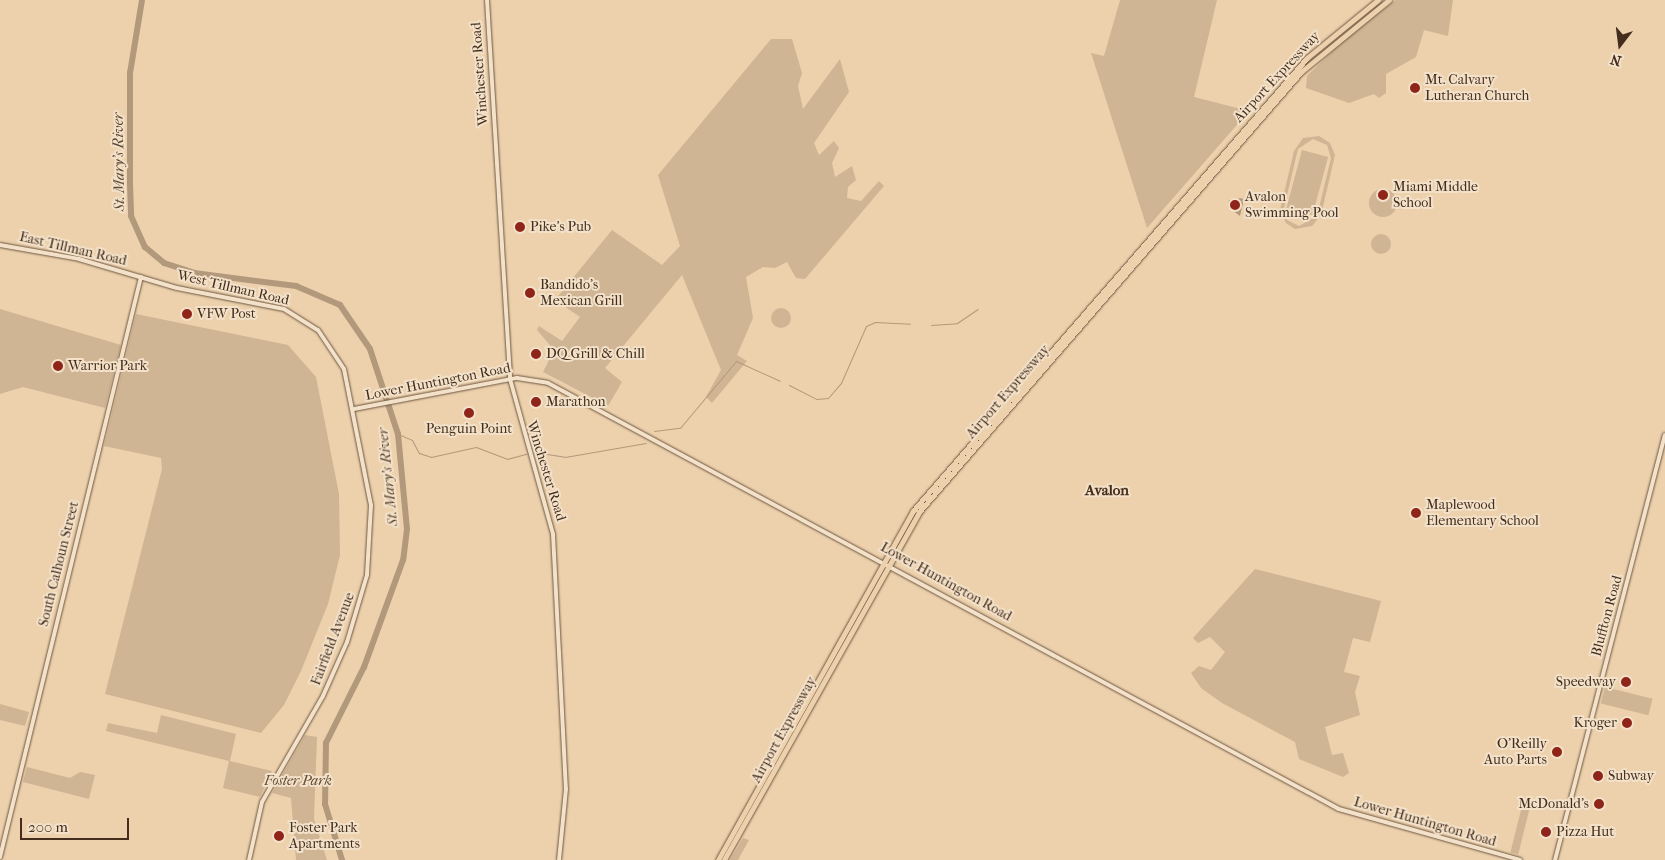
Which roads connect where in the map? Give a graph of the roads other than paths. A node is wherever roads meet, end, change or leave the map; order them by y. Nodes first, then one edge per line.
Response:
1 (487, 0) edge
2 (1378, 0) edge
3 (1388, 0) edge
4 (0, 246) edge
5 (141, 276) junction
6 (510, 379) junction
7 (354, 410) junction
8 (1665, 435) edge
9 (882, 560) junction
10 (888, 564) junction
11 (0, 857) edge
12 (249, 860) edge
13 (559, 860) edge
14 (718, 860) edge
15 (724, 860) edge
16 (1520, 860) edge
17 (1554, 860) edge

1 - 6 main road, Winchester Road
2 - 9 main road, Airport Expressway
3 - 10 main road, Airport Expressway
4 - 5 main road, East Tillman Road
5 - 7 main road, West Tillman Road
5 - 11 main road, South Calhoun Street
6 - 7 main road, Lower Huntington Road
6 - 9 main road, Lower Huntington Road
6 - 13 main road, Winchester Road
7 - 12 main road, Fairfield Avenue
8 - 17 main road, Bluffton Road
9 - 10 main road, Lower Huntington Road
9 - 14 main road, Airport Expressway
10 - 15 main road, Airport Expressway
10 - 16 main road, Lower Huntington Road

